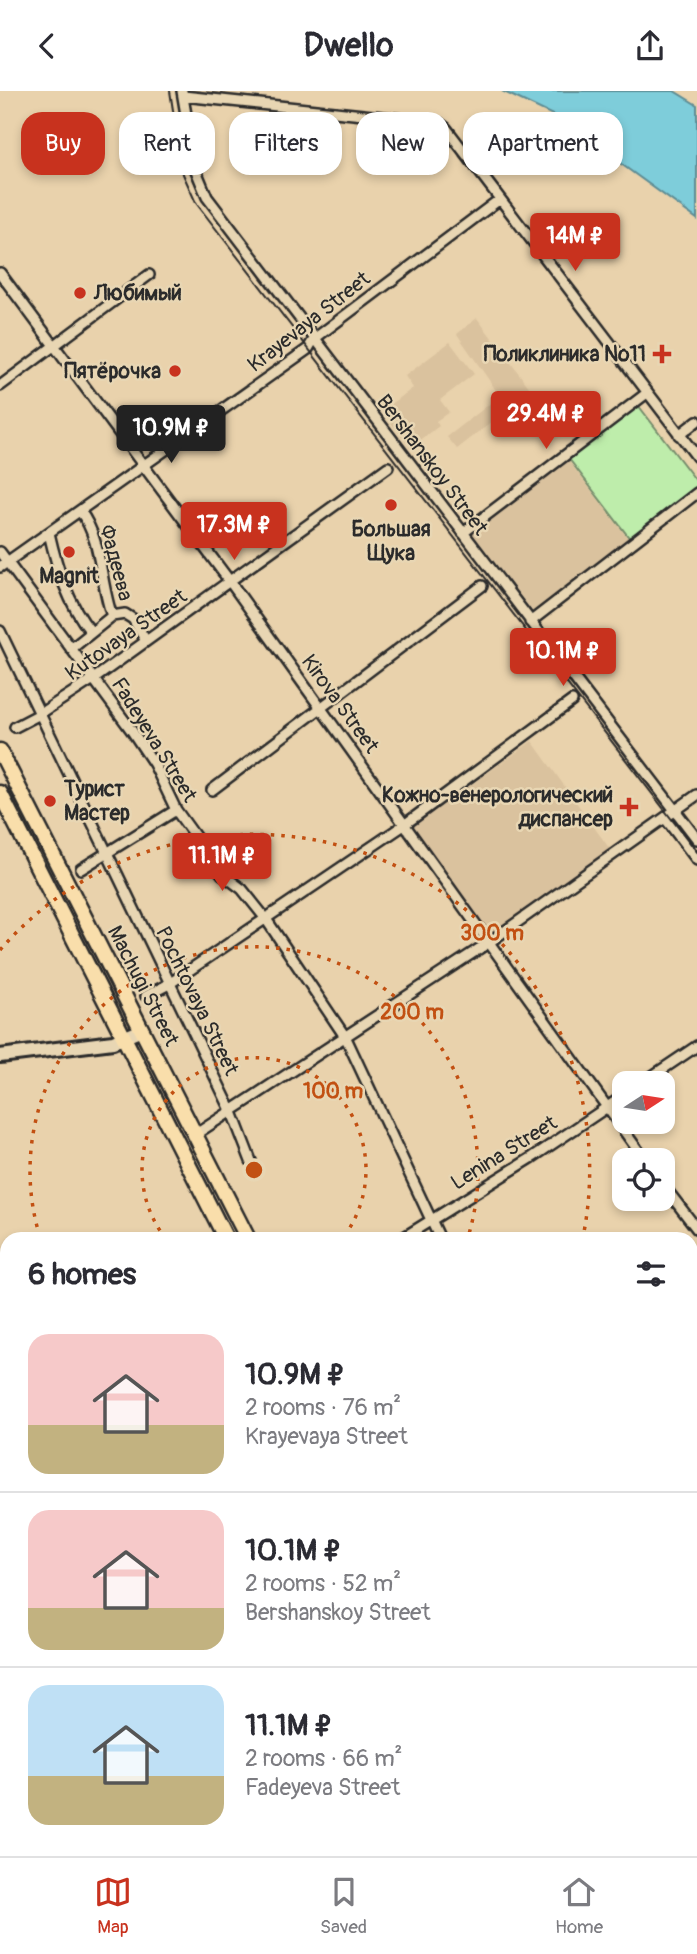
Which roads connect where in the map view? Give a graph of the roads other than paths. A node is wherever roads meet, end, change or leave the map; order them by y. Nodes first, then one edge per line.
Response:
1 (183, 94) edge
2 (500, 199) junction
3 (0, 273) edge
4 (149, 275) dead end
5 (314, 339) junction
6 (55, 347) junction
7 (0, 386) edge
8 (647, 393) junction
9 (697, 421) edge
10 (679, 435) junction
11 (697, 457) edge
12 (145, 465) junction
13 (388, 467) dead end
14 (697, 493) edge
15 (80, 511) junction
16 (49, 533) junction
17 (463, 533) junction
18 (0, 552) edge
19 (4, 565) edge
20 (231, 583) junction
21 (482, 586) dead end
22 (112, 616) junction
23 (530, 622) junction
24 (0, 631) edge
25 (91, 632) junction
26 (146, 641) junction
27 (71, 649) junction
28 (95, 678) junction
29 (572, 701) dead end
30 (321, 707) junction
31 (38, 715) junction
32 (15, 727) dead end
33 (0, 751) edge
34 (212, 790) dead end
35 (0, 793) edge
36 (697, 795) edge
37 (176, 810) junction
38 (675, 810) junction
39 (665, 818) junction
40 (404, 825) junction
41 (697, 839) edge
42 (108, 854) junction
43 (697, 860) edge
44 (82, 869) dead end
45 (266, 919) junction
46 (488, 943) junction
47 (169, 985) junction
48 (146, 996) dead end
49 (142, 1030) junction
50 (346, 1038) junction
51 (124, 1039) junction
52 (697, 1046) edge
53 (0, 1056) edge
54 (660, 1071) edge
55 (612, 1103) edge
56 (606, 1107) junction
57 (232, 1112) junction
58 (196, 1134) junction
59 (636, 1148) edge
60 (251, 1161) dead end
61 (675, 1201) edge
62 (237, 1217) junction
63 (432, 1218) junction
64 (697, 1229) edge
65 (223, 1232) edge
66 (224, 1232) edge
67 (244, 1232) edge
68 (411, 1232) edge
69 (437, 1232) edge

1 - 2 street
1 - 5 street, Bershanskoy Street
2 - 5 street, Krayevaya Street
2 - 8 street
3 - 6 street, Kirova Street
4 - 6 street
5 - 12 street, Krayevaya Street
5 - 17 street, Bershanskoy Street
6 - 7 street
6 - 12 street, Kirova Street
8 - 10 street
8 - 17 street
9 - 10 street
10 - 11 street
12 - 15 street, Krayevaya Street
12 - 20 street, Kirova Street
13 - 20 street, Kutovaya Street
14 - 23 street
15 - 16 street, Krayevaya Street
15 - 22 street, Фадеева
16 - 19 street, Krayevaya Street
16 - 25 street
17 - 23 street, Bershanskoy Street
18 - 19 street, Fadeyeva Street
19 - 27 street, Fadeyeva Street
20 - 26 street, Kutovaya Street
20 - 30 street, Kirova Street
21 - 30 street
22 - 25 street, Фадеева
22 - 26 street
23 - 38 street, Bershanskoy Street
24 - 31 street, Pochtovaya Street
25 - 27 street, Фадеева
26 - 28 street, Kutovaya Street
27 - 28 street, Fadeyeva Street
28 - 31 street, Kutovaya Street
28 - 37 street, Fadeyeva Street
29 - 40 street
30 - 34 street
30 - 40 street, Kirova Street
31 - 32 street, Kutovaya Street
31 - 42 street, Pochtovaya Street
33 - 49 main road, Machugi Street
35 - 51 main road, Machugi Street
36 - 38 street
37 - 42 street
37 - 45 street, Fadeyeva Street
38 - 39 street
38 - 41 street, Bershanskoy Street
39 - 43 street
39 - 46 street
40 - 45 street
40 - 46 street, Kirova Street
42 - 44 street
42 - 47 street, Pochtovaya Street
45 - 47 street
45 - 50 street, Fadeyeva Street
46 - 50 street
46 - 56 street, Kirova Street
47 - 48 street
47 - 57 street, Pochtovaya Street
49 - 51 street
49 - 58 main road, Machugi Street
50 - 57 street
50 - 63 street, Fadeyeva Street
51 - 53 street
51 - 65 main road, Machugi Street
52 - 54 street
55 - 56 street, Lenina Street
56 - 59 street, Kirova Street
56 - 63 street, Lenina Street
57 - 58 street
57 - 60 street, Pochtovaya Street
58 - 62 main road, Machugi Street
61 - 64 street
62 - 66 main road
62 - 67 main road, Machugi Street
63 - 68 street, Lenina Street
63 - 69 street, Fadeyeva Street

